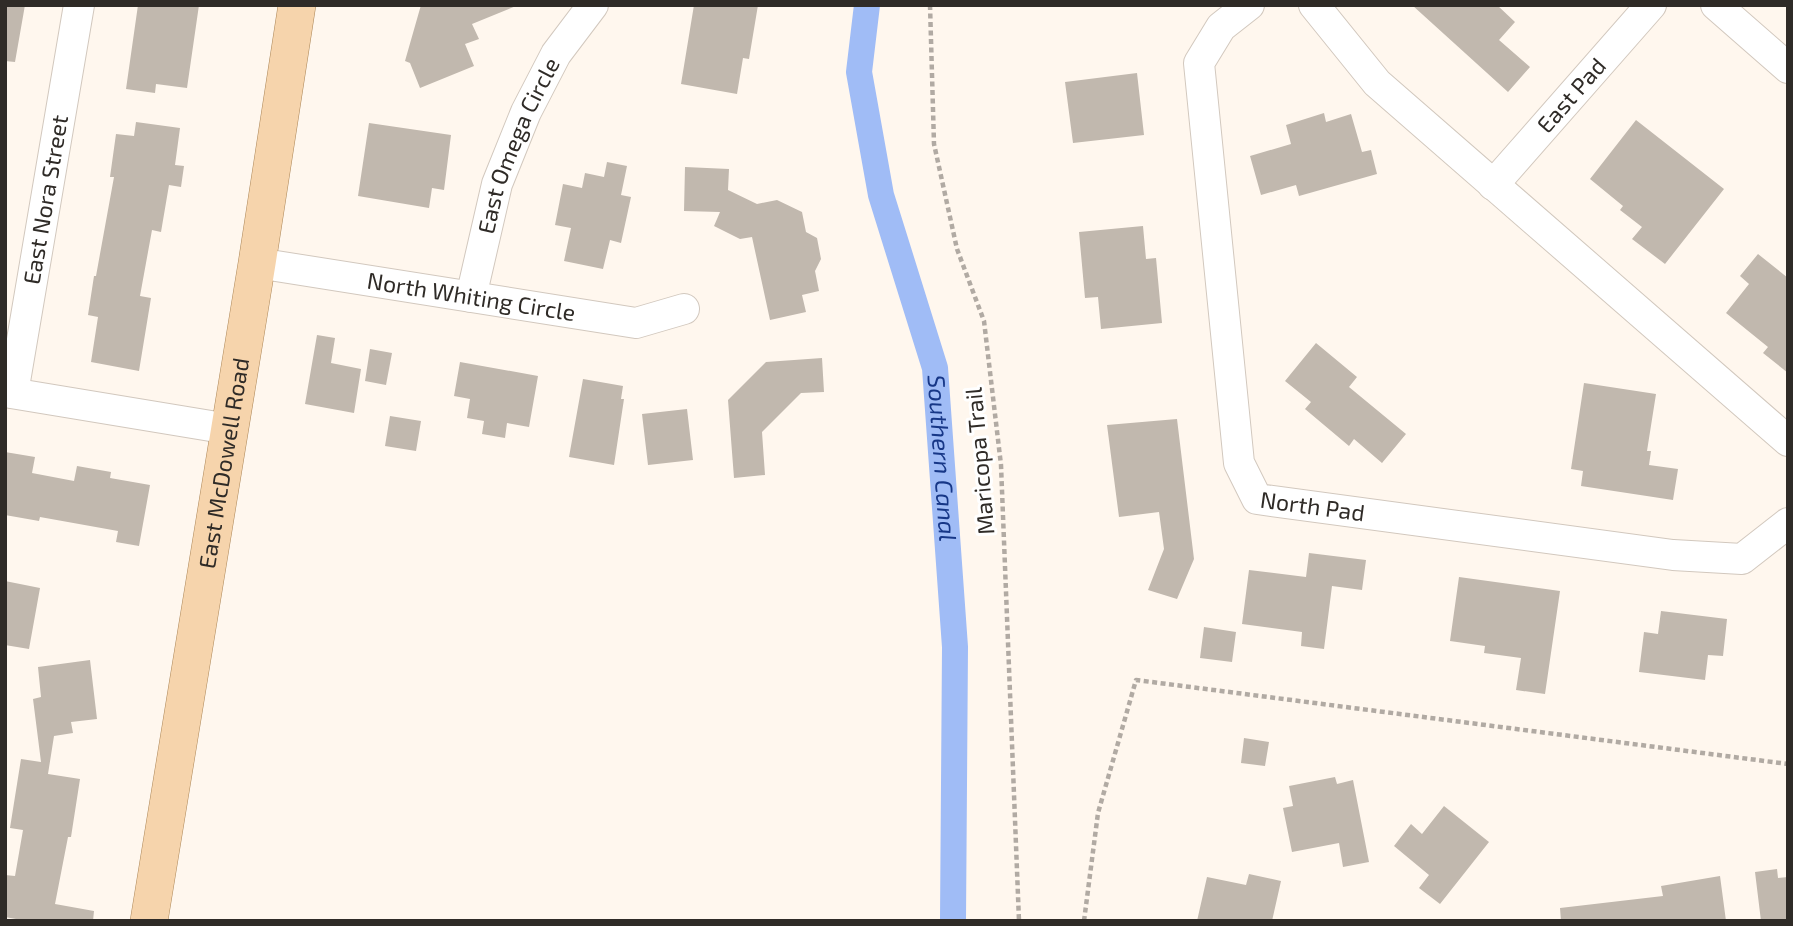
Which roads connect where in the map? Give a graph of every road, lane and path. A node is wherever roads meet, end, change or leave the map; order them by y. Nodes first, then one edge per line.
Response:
1 (79, 5) edge
2 (297, 5) edge
3 (593, 5) edge
4 (930, 5) edge
5 (1249, 5) edge
6 (1314, 5) edge
7 (1651, 5) edge
8 (1716, 5) edge
9 (1788, 68) edge
10 (1493, 185) junction
11 (257, 263) junction
12 (471, 297) junction
13 (684, 309) dead end
14 (9, 392) edge
15 (229, 429) junction
16 (1788, 441) edge
17 (1788, 523) edge
18 (1788, 764) edge
19 (149, 921) edge
20 (1019, 921) edge
21 (1084, 921) edge

1 - 14 street, East Nora Street
2 - 11 main road, East McDowell Road
3 - 12 street, East Omega Circle
4 - 20 path, Maricopa Trail
5 - 17 street, North Pad
6 - 10 street
7 - 10 street, East Pad
8 - 9 street
10 - 16 street
11 - 12 street, North Whiting Circle
11 - 15 main road, East McDowell Road
12 - 13 street, North Whiting Circle
14 - 15 street
15 - 19 main road, East McDowell Road
18 - 21 path

